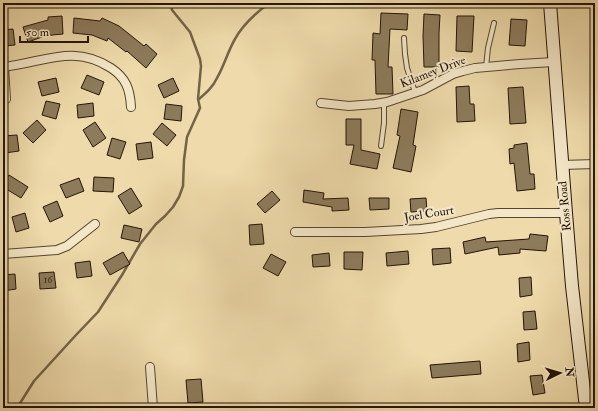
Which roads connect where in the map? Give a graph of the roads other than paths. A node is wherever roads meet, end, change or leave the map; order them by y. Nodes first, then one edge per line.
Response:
1 (550, 3) edge
2 (494, 23) dead end
3 (404, 38) dead end
4 (554, 62) junction
5 (3, 67) edge
6 (486, 67) junction
7 (415, 92) junction
8 (6, 99) dead end
9 (384, 102) junction
10 (321, 103) dead end
11 (131, 107) dead end
12 (381, 146) dead end
13 (595, 164) edge
14 (562, 165) junction
15 (566, 213) junction
16 (94, 224) dead end
17 (295, 232) dead end
18 (3, 254) edge
19 (150, 367) dead end
20 (153, 408) edge
21 (586, 408) edge

1 - 4 street, Ross Road
2 - 6 lane
3 - 7 lane
4 - 6 street, Kilamey Drive
4 - 14 street, Ross Road
5 - 8 street
5 - 11 street
6 - 7 street, Kilamey Drive
7 - 9 street, Kilamey Drive
9 - 10 street, Kilamey Drive
9 - 12 lane
13 - 14 street
14 - 15 street, Ross Road
15 - 17 street, Joel Court
15 - 21 street, Ross Road
16 - 18 street
19 - 20 street

